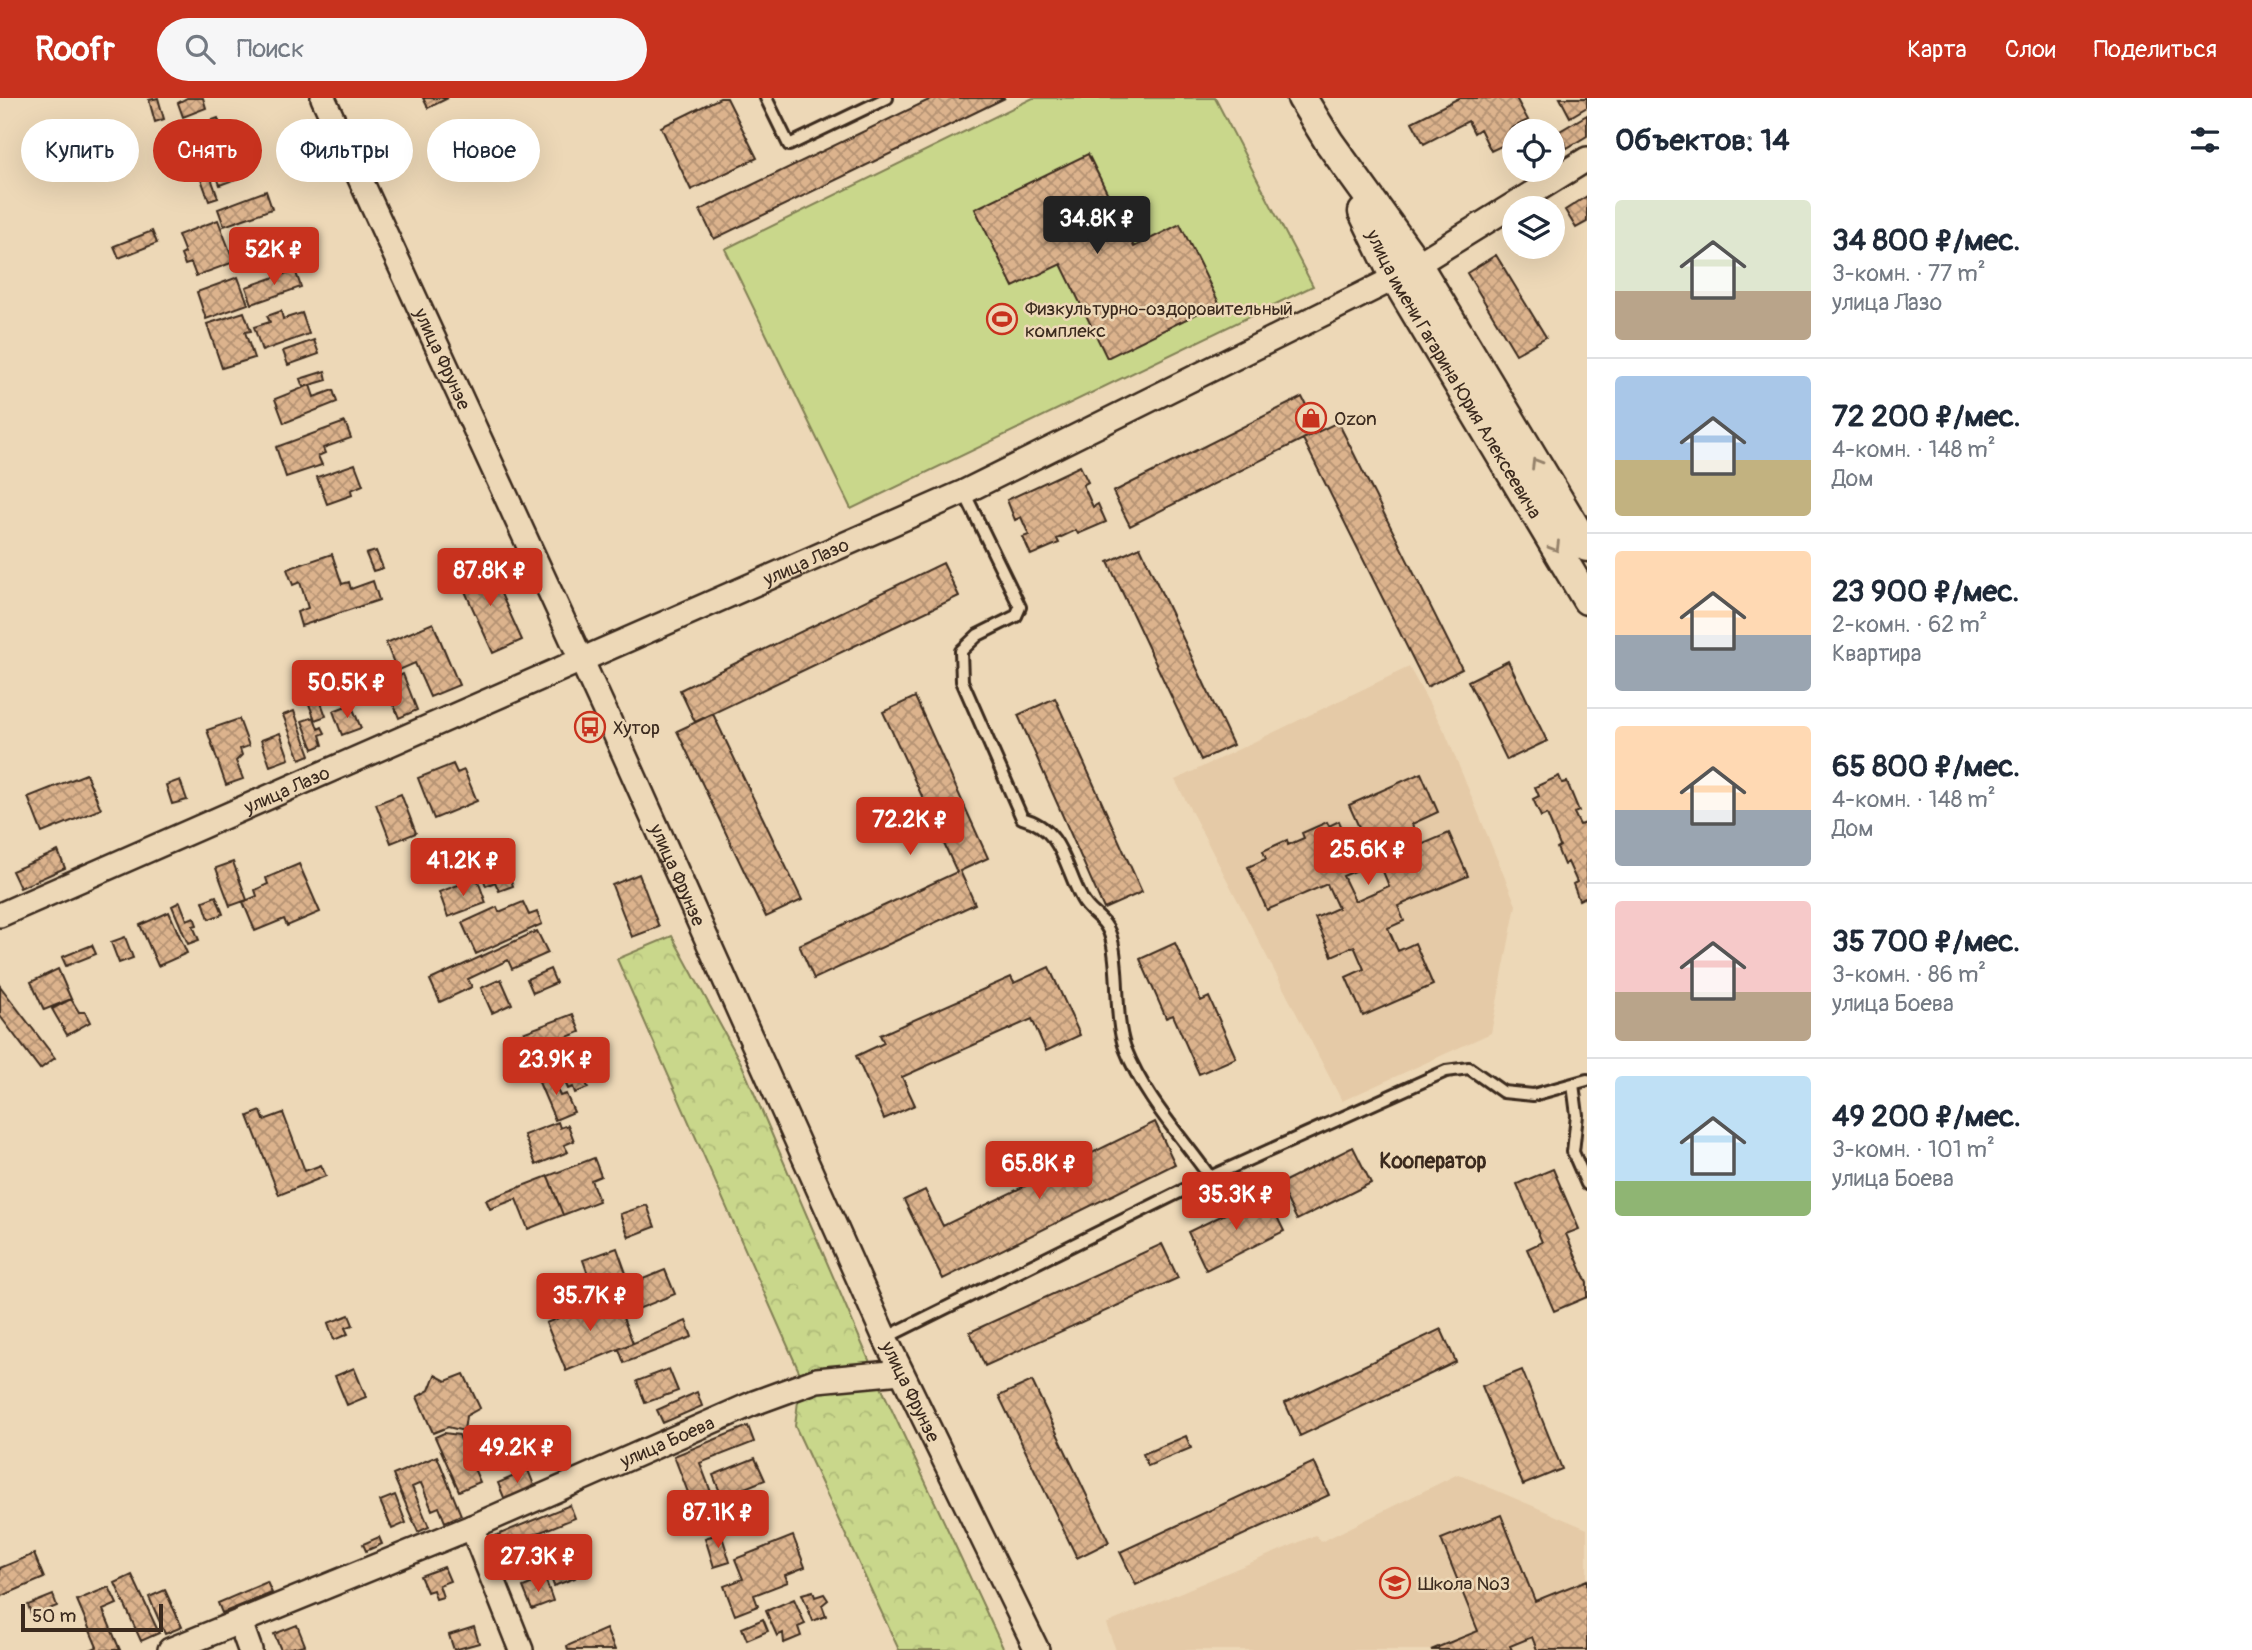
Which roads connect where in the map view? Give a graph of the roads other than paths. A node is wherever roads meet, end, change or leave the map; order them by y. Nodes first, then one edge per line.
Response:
1 (323, 98) edge
2 (766, 98) edge
3 (887, 98) edge
4 (1302, 98) edge
5 (1587, 159) edge
6 (1406, 271) junction
7 (964, 492) junction
8 (1587, 547) edge
9 (1587, 600) edge
10 (580, 660) junction
11 (0, 915) edge
12 (1587, 1080) edge
13 (1573, 1084) junction
14 (1210, 1177) junction
15 (1587, 1184) edge
16 (885, 1338) junction
17 (901, 1372) junction
18 (472, 1527) junction
19 (240, 1622) junction
20 (170, 1650) edge
21 (250, 1650) edge
22 (522, 1650) edge
23 (1037, 1650) edge

1 - 10 street, улица Фрунзе
2 - 3 lane
4 - 6 street, улица имени Гагарина Юрия Алексеевича
5 - 6 street, улица Лазо
6 - 7 street, улица Лазо
8 -> 6 street, улица имени Гагарина Юрия Алексеевича
6 -> 9 street, улица имени Гагарина Юрия Алексеевича
7 - 10 street, улица Лазо
7 - 14 lane
10 - 11 street, улица Лазо
10 - 16 street, улица Фрунзе
12 - 13 lane
13 - 14 lane
13 - 15 lane
14 - 16 lane
16 - 17 street, улица Фрунзе
17 - 18 street, улица Боева
17 - 23 street, улица Фрунзе
18 - 19 street, улица Боева
18 - 22 street
19 - 20 street, улица Боева
19 - 21 street

